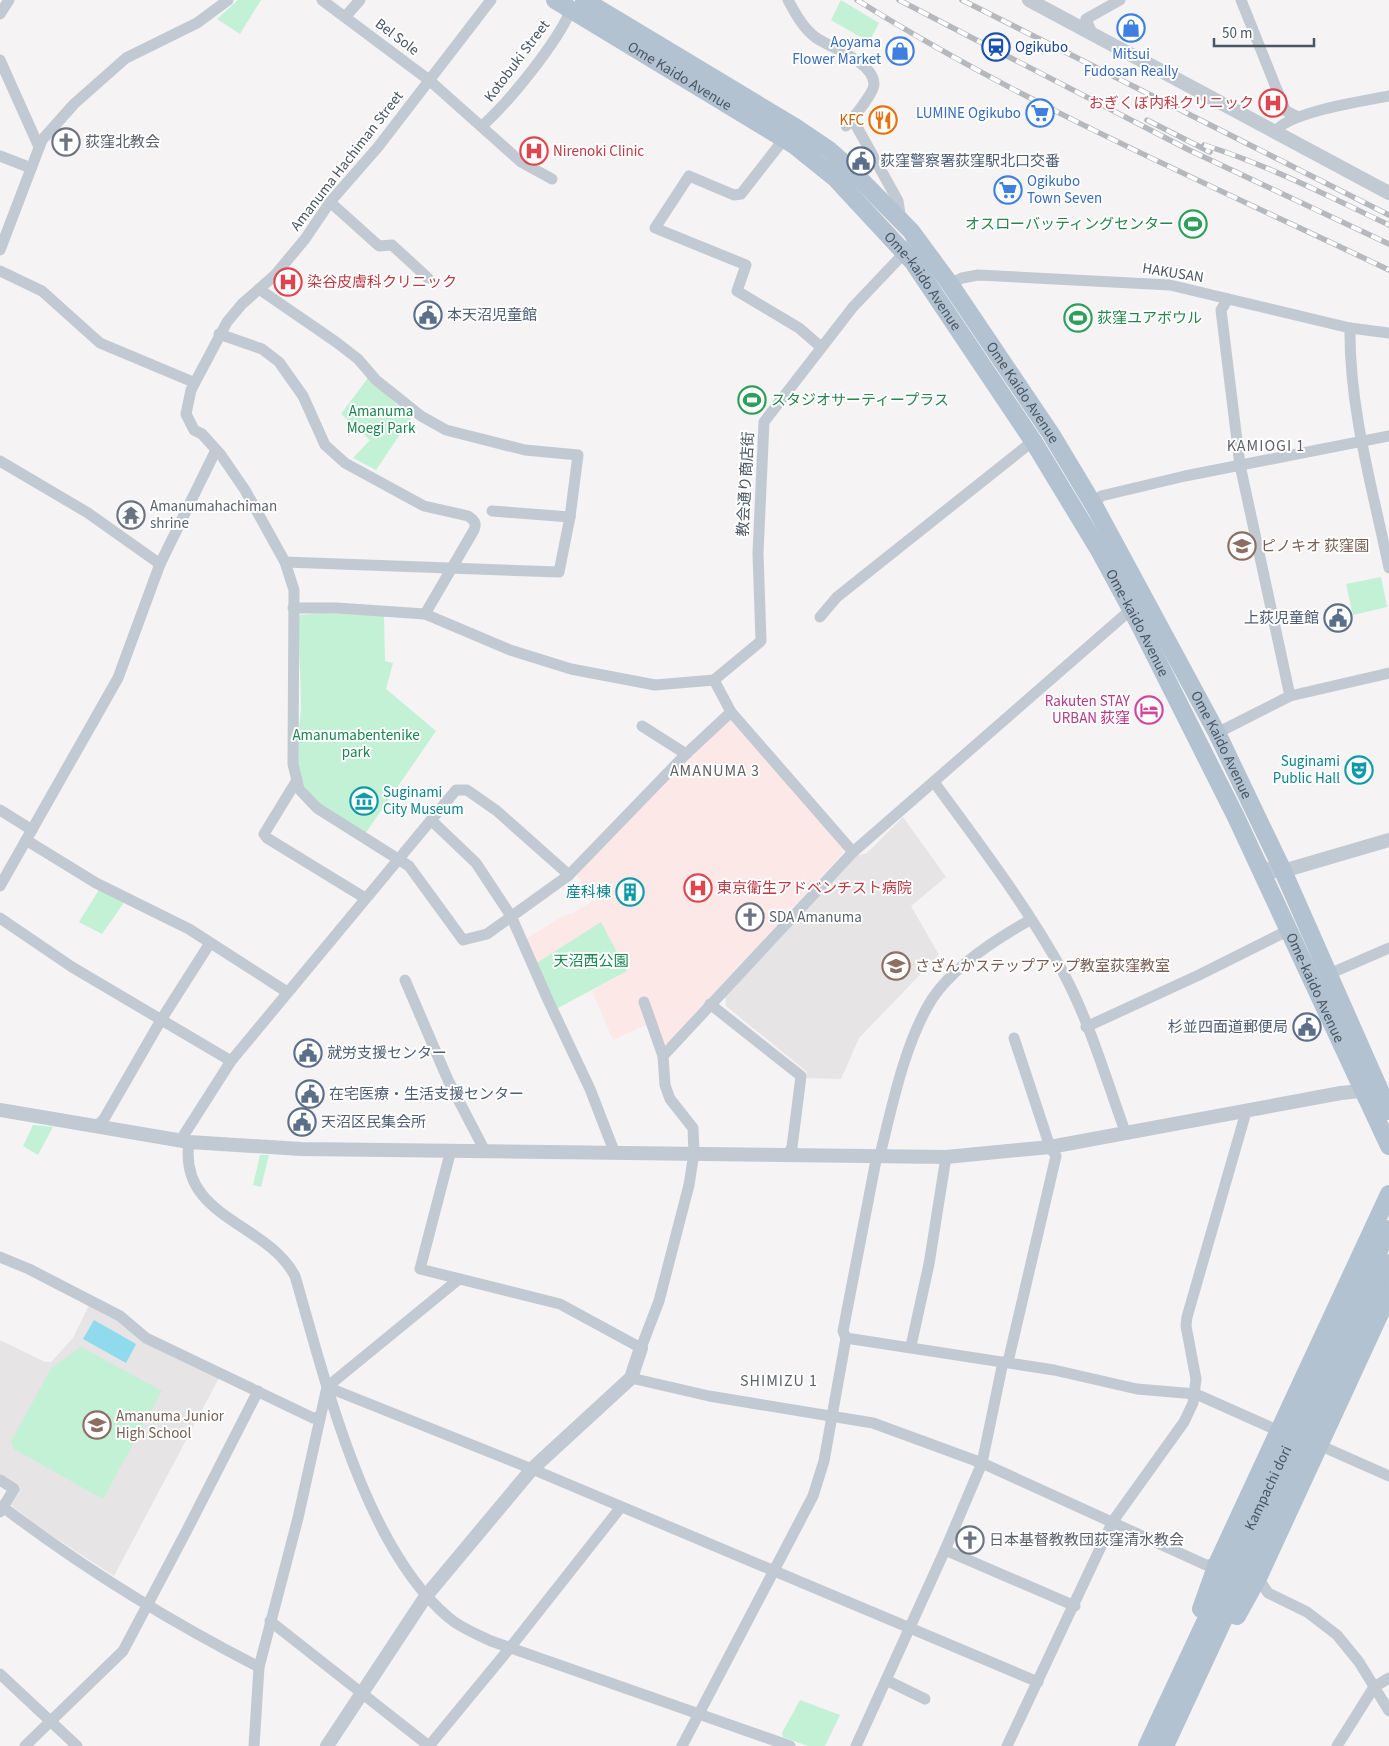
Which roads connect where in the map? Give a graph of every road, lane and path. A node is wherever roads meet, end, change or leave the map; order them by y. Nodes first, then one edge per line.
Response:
1 (9, 0) edge
2 (228, 0) edge
3 (322, 0) edge
4 (360, 0) edge
5 (491, 0) edge
6 (555, 0) edge
7 (788, 0) edge
8 (1029, 0) edge
9 (1120, 0) edge
10 (1240, 0) edge
11 (578, 5) edge
12 (0, 14) edge
13 (345, 17) junction
14 (1090, 31) junction
15 (0, 60) edge
16 (429, 80) junction
17 (1389, 96) edge
18 (1298, 116) junction
19 (482, 126) junction
20 (1276, 131) junction
21 (784, 139) junction
22 (39, 147) junction
23 (0, 156) edge
24 (31, 168) junction
25 (552, 179) dead end
26 (1389, 193) edge
27 (330, 202) junction
28 (906, 226) junction
29 (0, 250) edge
30 (905, 252) junction
31 (0, 271) edge
32 (428, 278) dead end
33 (950, 284) junction
34 (259, 289) junction
35 (1228, 299) junction
36 (1350, 328) junction
37 (1389, 333) edge
38 (219, 334) junction
39 (821, 347) junction
40 (193, 382) junction
41 (1389, 436) edge
42 (1033, 441) junction
43 (1362, 441) junction
44 (216, 450) junction
45 (0, 461) edge
46 (1240, 465) junction
47 (1096, 509) junction
48 (492, 511) dead end
49 (570, 517) junction
50 (285, 562) junction
51 (160, 564) junction
52 (453, 566) junction
53 (1389, 568) edge
54 (1138, 588) junction
55 (293, 608) junction
56 (1131, 611) junction
57 (425, 614) junction
58 (820, 617) dead end
59 (1389, 673) edge
60 (714, 680) junction
61 (1290, 696) junction
62 (730, 712) junction
63 (642, 726) dead end
64 (1217, 733) junction
65 (686, 754) junction
66 (297, 780) junction
67 (934, 782) junction
68 (0, 810) edge
69 (431, 820) junction
70 (29, 835) junction
71 (1389, 840) edge
72 (853, 852) junction
73 (399, 858) junction
74 (1259, 866) junction
75 (1283, 871) junction
76 (569, 875) junction
77 (0, 886) edge
78 (365, 898) junction
79 (512, 916) junction
80 (0, 918) edge
81 (1030, 920) junction
82 (1289, 930) junction
83 (210, 944) junction
84 (1389, 948) edge
85 (1329, 974) junction
86 (405, 980) dead end
87 (287, 992) junction
88 (644, 1002) dead end
89 (710, 1004) junction
90 (161, 1020) junction
91 (1086, 1027) junction
92 (1014, 1038) dead end
93 (663, 1056) junction
94 (231, 1062) junction
95 (1377, 1090) edge
96 (0, 1110) edge
97 (1246, 1112) junction
98 (1389, 1112) edge
99 (96, 1127) junction
100 (1126, 1134) junction
101 (184, 1141) junction
102 (1389, 1146) edge
103 (1050, 1147) junction
104 (451, 1150) junction
105 (486, 1151) junction
106 (614, 1151) junction
107 (694, 1153) junction
108 (788, 1155) junction
109 (879, 1155) junction
110 (946, 1157) junction
111 (1389, 1194) edge
112 (1389, 1229) edge
113 (0, 1257) edge
114 (1389, 1263) edge
115 (459, 1279) junction
116 (1389, 1294) edge
117 (846, 1338) junction
118 (911, 1346) junction
119 (641, 1348) junction
120 (1006, 1362) junction
121 (630, 1378) junction
122 (327, 1388) junction
123 (258, 1391) junction
124 (1196, 1394) junction
125 (319, 1417) junction
126 (832, 1417) junction
127 (1279, 1431) junction
128 (1319, 1445) junction
129 (982, 1463) junction
130 (532, 1469) junction
131 (1389, 1476) edge
132 (0, 1480) edge
133 (621, 1507) junction
134 (2, 1510) edge
135 (1113, 1521) junction
136 (945, 1550) junction
137 (1217, 1564) junction
138 (774, 1572) junction
139 (1258, 1578) junction
140 (426, 1596) junction
141 (147, 1606) junction
142 (1075, 1606) junction
143 (270, 1621) junction
144 (910, 1628) junction
145 (509, 1649) junction
146 (1196, 1662) junction
147 (259, 1667) junction
148 (0, 1674) edge
149 (1389, 1678) edge
150 (886, 1680) junction
151 (1038, 1682) junction
152 (1374, 1687) junction
153 (362, 1693) junction
154 (925, 1699) dead end
155 (1389, 1712) edge
156 (698, 1714) junction
157 (50, 1721) junction
158 (26, 1746) edge
159 (77, 1746) edge
160 (254, 1746) edge
161 (327, 1746) edge
162 (429, 1746) edge
163 (682, 1746) edge
164 (790, 1746) edge
165 (856, 1746) edge
166 (1008, 1746) edge
167 (1148, 1746) edge
168 (1165, 1746) edge
169 (1337, 1746) edge

1 - 12 street
2 - 22 street
3 - 13 street, Bel Sole
4 - 13 street
5 - 16 street, Amanuma Hachiman Street
6 - 11 main road, Ome Kaido Avenue
7 - 28 street
8 - 14 street
9 - 14 street
10 - 18 street
11 - 19 street, Kotobuki Street
11 - 21 main road, Ome Kaido Avenue
11 - 28 main road, Ome Kaido Avenue
13 - 16 street, Bel Sole
14 - 20 street
15 - 22 street
16 - 19 street, Bel Sole
16 - 27 street, Amanuma Hachiman Street
17 - 18 street
18 - 20 street
19 - 25 street, Bel Sole
20 - 26 street
21 - 30 main road, Ome Kaido Avenue
21 - 39 street
22 - 24 street
23 - 24 street
24 - 29 street
27 - 32 street
27 - 34 street, Amanuma Hachiman Street
28 - 30 street
28 - 33 main road, Ome Kaido Avenue
30 - 39 street, 教会通り商店街
30 - 42 main road, Ome-kaido Avenue
31 - 40 street
33 - 35 street, HAKUSAN
33 - 47 main road, Ome Kaido Avenue
34 - 38 street, Amanuma Hachiman Street
34 - 49 street
35 - 36 street, HAKUSAN
35 - 46 street
36 - 37 street, HAKUSAN
36 - 43 street
38 - 40 street, Amanuma Hachiman Street
38 - 52 street
39 - 60 street, 教会通り商店街
40 - 44 street, Amanuma Hachiman Street
41 - 43 street
42 - 56 main road, Ome-kaido Avenue
42 - 58 street
43 - 46 street
43 - 53 street
44 - 50 street, Amanuma Hachiman Street
44 - 51 street
45 - 51 street
46 - 47 street
46 - 61 street
47 - 54 main road, Ome Kaido Avenue
48 - 49 street
49 - 52 street
50 - 52 street
50 - 55 street, Amanuma Hachiman Street
51 - 70 street
52 - 57 street
54 - 56 street
54 - 64 main road, Ome Kaido Avenue
55 - 57 street
55 - 66 street, Amanuma Hachiman Street
56 - 67 street
56 - 74 main road, Ome-kaido Avenue
57 - 60 street
59 - 61 street
60 - 62 street
61 - 64 street
62 - 65 street
62 - 72 street
63 - 65 street
64 - 75 main road, Ome Kaido Avenue
65 - 76 street
66 - 73 street
66 - 78 street
67 - 72 street
67 - 81 street
68 - 70 street
69 - 73 street
69 - 76 street
69 - 79 street
70 - 77 street
70 - 83 street
71 - 75 street
72 - 89 street
73 - 78 street
73 - 79 street
74 - 75 street
74 - 82 main road, Ome-kaido Avenue
75 - 85 main road, Ome Kaido Avenue
76 - 79 street
78 - 87 street
79 - 106 street
80 - 90 street
81 - 91 street
81 - 109 street
82 - 91 street
82 - 95 main road, Ome-kaido Avenue
83 - 87 street
83 - 90 street
84 - 85 street
85 - 95 main road, Ome Kaido Avenue
86 - 105 street
87 - 94 street
88 - 93 street
89 - 93 street
89 - 108 street
90 - 94 street
90 - 99 street
91 - 100 street
92 - 103 street
93 - 107 street
94 - 101 street
95 - 97 street
95 - 98 main road, Ome Kaido Avenue
95 - 102 main road, Ome-kaido Avenue
96 - 99 street
97 - 100 street
97 - 124 street
99 - 101 street
100 - 103 street
101 - 104 street
101 - 122 street
103 - 110 street
103 - 120 street
104 - 105 street
104 - 115 street
105 - 106 street
106 - 107 street
107 - 108 street
107 - 119 street
108 - 109 street
109 - 110 street
109 - 117 street
110 - 118 street
111 - 127 main road
112 - 146 main road, Kampachi dori
113 - 123 street
114 - 146 main road, Kampachi dori
115 - 119 street
115 - 122 street
116 - 128 main road
117 - 118 street
117 - 126 street
118 - 120 street
119 - 121 street
120 - 124 street
120 - 129 street
121 - 126 street
121 - 130 street
122 - 125 street
122 - 130 street
122 - 140 street
123 - 125 street
123 - 141 street
124 - 127 street
124 - 135 street
125 - 143 street
126 - 129 street
126 - 138 street
127 - 137 main road
128 - 131 street
128 - 139 main road
129 - 135 street
129 - 136 street
130 - 133 street
130 - 140 street
132 - 134 street
133 - 138 street
133 - 145 street
134 - 141 street
135 - 137 street
135 - 142 street
136 - 142 street
136 - 144 street
137 - 146 main road
138 - 144 street
138 - 156 street
139 - 146 main road
139 - 152 street
140 - 145 street
140 - 153 street
141 - 147 street
141 - 157 street
142 - 151 street
143 - 147 street
143 - 153 street
144 - 150 street
144 - 151 street
145 - 156 street
145 - 162 street
146 - 167 main road, Kampachi dori
146 - 168 main road, Kampachi dori
147 - 160 street
148 - 157 street
149 - 152 street
150 - 154 street
150 - 165 street
151 - 166 street
152 - 155 street
152 - 169 street
153 - 161 street
153 - 162 street
156 - 163 street
156 - 164 street
157 - 158 street
157 - 159 street

